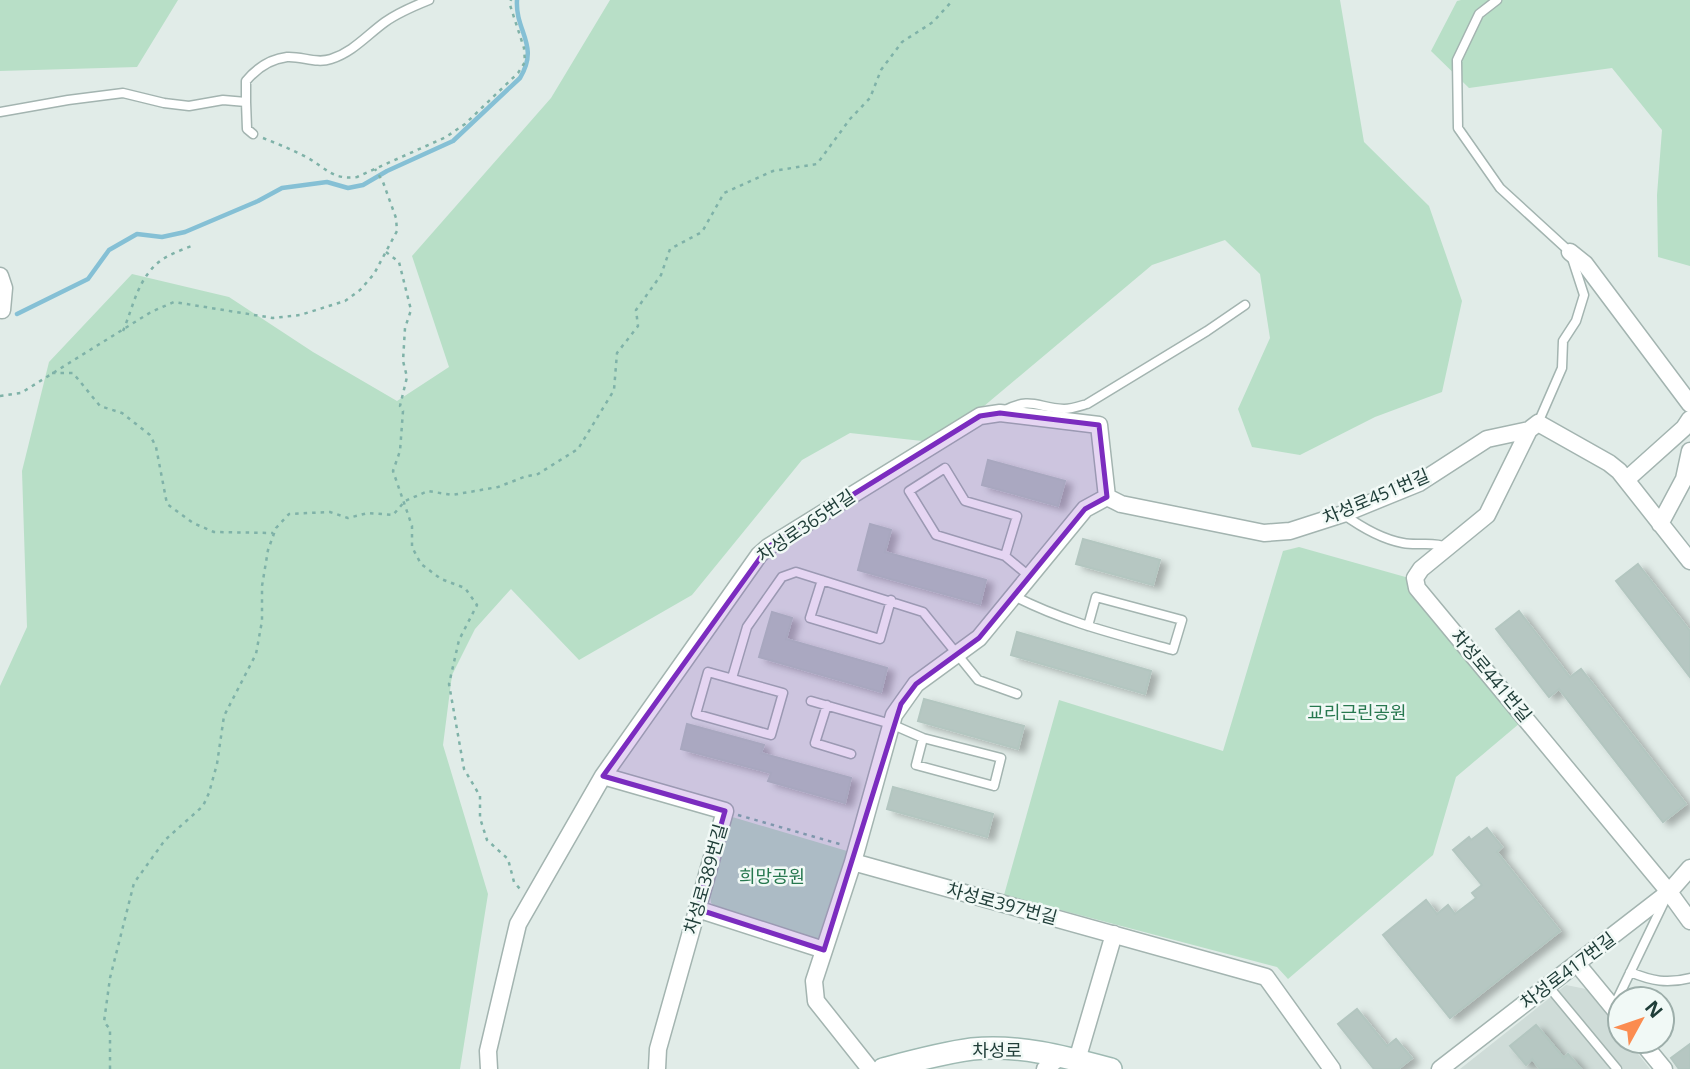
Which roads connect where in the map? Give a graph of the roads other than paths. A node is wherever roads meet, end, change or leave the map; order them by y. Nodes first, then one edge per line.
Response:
1 (429, 0) edge
2 (1497, 0) edge
3 (246, 102) junction
4 (0, 112) edge
5 (253, 135) road end
6 (1570, 252) junction
7 (0, 276) edge
8 (1245, 305) dead end
9 (1, 313) edge
10 (1690, 404) edge
11 (1000, 413) junction
12 (1690, 419) edge
13 (1533, 426) junction
14 (1690, 451) edge
15 (1626, 480) junction
16 (1107, 497) junction
17 (1343, 514) junction
18 (1660, 524) junction
19 (1447, 547) junction
20 (1006, 555) junction
21 (1690, 561) edge
22 (1028, 576) junction
23 (822, 580) junction
24 (1014, 596) junction
25 (891, 600) junction
26 (1088, 626) junction
27 (958, 655) junction
28 (732, 678) junction
29 (1017, 694) dead end
30 (811, 701) dead end
31 (827, 705) junction
32 (891, 724) junction
33 (923, 738) junction
34 (851, 754) dead end
35 (603, 776) junction
36 (854, 856) junction
37 (1690, 868) edge
38 (1669, 892) junction
39 (697, 909) junction
40 (1690, 921) edge
41 (1114, 934) junction
42 (824, 950) junction
43 (1578, 965) junction
44 (1630, 972) junction
45 (1690, 978) edge
46 (1626, 985) edge
47 (1549, 987) junction
48 (1606, 999) edge
49 (1652, 1055) edge
50 (1061, 1062) edge
51 (489, 1069) edge
52 (657, 1069) edge
53 (870, 1069) edge
54 (883, 1069) edge
55 (1111, 1069) edge
56 (1332, 1069) edge
57 (1440, 1069) edge
58 (1617, 1069) edge
59 (1664, 1069) edge

1 - 3 lane
2 - 6 lane
3 - 4 lane
3 - 5 lane
6 - 10 street
6 - 13 lane
7 - 9 street
8 - 11 lane
11 - 16 street, 차성로365번길
11 - 35 street, 차성로365번길
12 - 15 street
13 - 15 street
13 - 17 street, 차성로451번길
13 - 19 street, 차성로441번길
14 - 18 street
15 - 18 street
16 - 17 street, 차성로451번길
16 - 22 street
17 - 19 lane
18 - 21 street
19 - 38 street, 차성로441번길
20 - 20 lane
20 - 22 lane
22 - 24 street
23 - 25 lane
23 - 25 lane
23 - 28 lane
24 - 26 lane
24 - 27 street
25 - 27 lane
26 - 26 lane
27 - 29 lane
27 - 32 street
28 - 28 lane
30 - 31 lane
31 - 32 lane
31 - 34 lane
32 - 33 lane
32 - 36 street
33 - 33 lane
35 - 39 street, 차성로389번길
35 - 51 street, 차성로365번길
36 - 41 street, 차성로397번길
36 - 42 street
37 - 38 street, 차성로417번길
38 - 40 street, 차성로441번길
38 - 43 street, 차성로417번길
38 - 44 lane
39 - 42 street
39 - 52 street, 차성로389번길
41 - 50 street
41 - 56 street, 차성로397번길
42 - 53 street
43 - 47 street, 차성로417번길
43 - 48 street
44 - 45 lane
44 - 46 lane
47 - 57 street, 차성로417번길
47 - 58 lane
49 - 59 street
50 - 54 main road, 차성로
50 - 55 main road, 차성로

